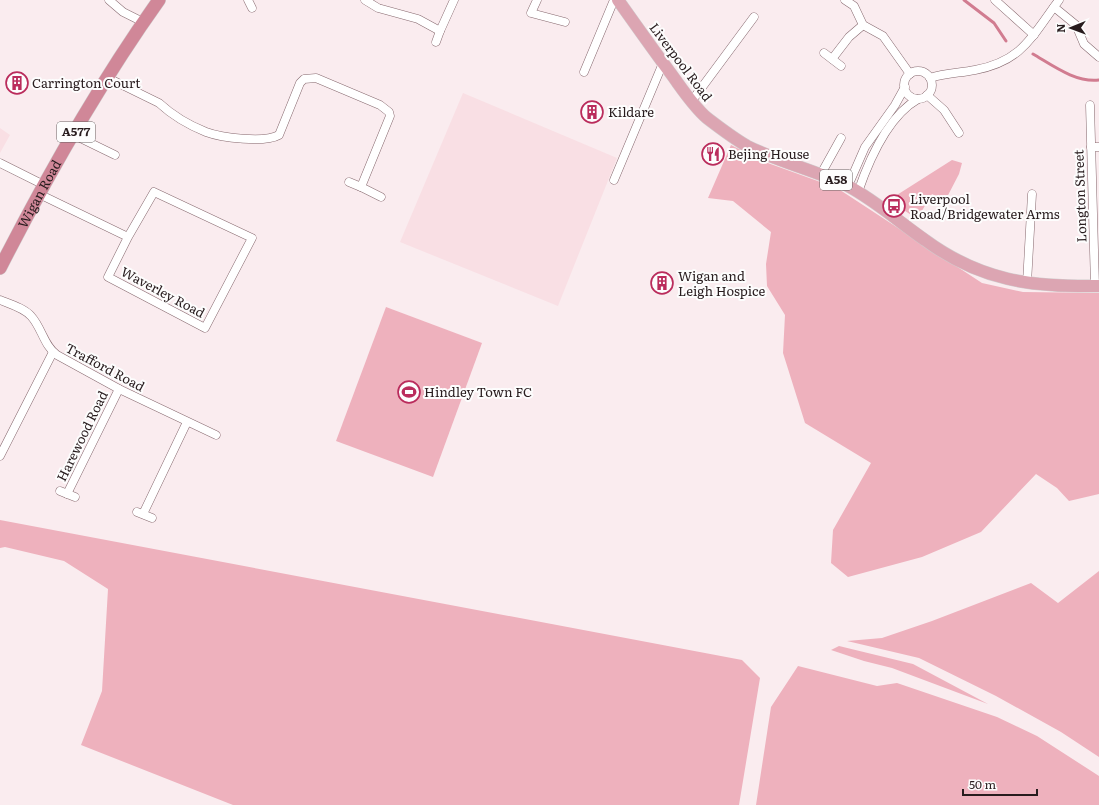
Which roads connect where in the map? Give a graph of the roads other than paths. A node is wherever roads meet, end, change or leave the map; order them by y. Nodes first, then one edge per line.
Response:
1 (109, 0) edge
2 (159, 0) edge
3 (248, 0) edge
4 (365, 0) edge
5 (454, 0) edge
6 (537, 0) edge
7 (614, 0) edge
8 (618, 0) edge
9 (845, 0) edge
10 (994, 0) edge
11 (1057, 3) edge
12 (252, 8) dead end
13 (754, 16) dead end
14 (143, 22) junction
15 (565, 22) dead end
16 (862, 25) junction
17 (440, 31) junction
18 (1034, 34) junction
19 (436, 42) dead end
20 (824, 53) dead end
21 (1099, 57) edge
22 (832, 59) junction
23 (663, 63) junction
24 (841, 66) dead end
25 (584, 72) dead end
26 (910, 74) junction
27 (108, 78) junction
28 (930, 78) junction
29 (905, 86) junction
30 (927, 95) junction
31 (918, 99) junction
32 (691, 102) junction
33 (1090, 105) dead end
34 (959, 132) dead end
35 (74, 135) junction
36 (841, 138) dead end
37 (1095, 147) edge
38 (116, 155) dead end
39 (0, 162) edge
40 (821, 174) junction
41 (614, 180) dead end
42 (349, 182) dead end
43 (361, 187) junction
44 (853, 189) junction
45 (42, 190) junction
46 (1032, 194) dead end
47 (381, 196) dead end
48 (128, 237) junction
49 (4, 250) edge
50 (0, 268) edge
51 (1027, 283) junction
52 (1097, 286) edge
53 (0, 300) edge
54 (53, 352) junction
55 (119, 389) junction
56 (186, 422) junction
57 (216, 435) dead end
58 (0, 456) edge
59 (75, 497) dead end
60 (152, 518) dead end

1 - 14 street
2 - 14 highway, Wigan Road / A577
3 - 12 street
4 - 17 street
5 - 17 street
6 - 15 street
7 - 25 street
8 - 23 main road, Liverpool Road / A58
9 - 16 street
10 - 18 street
11 - 18 street
11 - 21 street
13 - 32 street
14 - 27 highway, Wigan Road / A577
16 - 22 street
16 - 26 street
17 - 19 street
18 - 28 street
20 - 22 street
22 - 24 street
23 - 32 main road, Liverpool Road / A58
23 - 41 street
26 - 28 street
26 - 29 street
27 - 35 highway, Wigan Road / A577
27 - 43 street
28 - 30 street
29 - 31 street
29 - 44 street
30 - 31 street
30 - 34 street
31 - 44 street
32 - 40 main road, Liverpool Road / A58
33 - 37 street, Longton Street
35 - 38 street
35 - 45 highway, Wigan Road / A577
36 - 40 street
37 - 52 street, Longton Street
39 - 45 street
40 - 44 main road, Liverpool Road / A58
42 - 43 street
43 - 47 street
44 - 51 main road, Liverpool Road / A58
45 - 48 street
45 - 49 highway, Wigan Road / A577
46 - 51 street
48 - 48 street, Waverley Road
49 - 50 highway, Wigan Road / A577
51 - 52 main road, Liverpool Road / A58
53 - 54 street, Trafford Road
54 - 55 street, Trafford Road
54 - 58 street
55 - 56 street, Trafford Road
55 - 59 street, Harewood Road
56 - 57 street, Trafford Road
56 - 60 street

